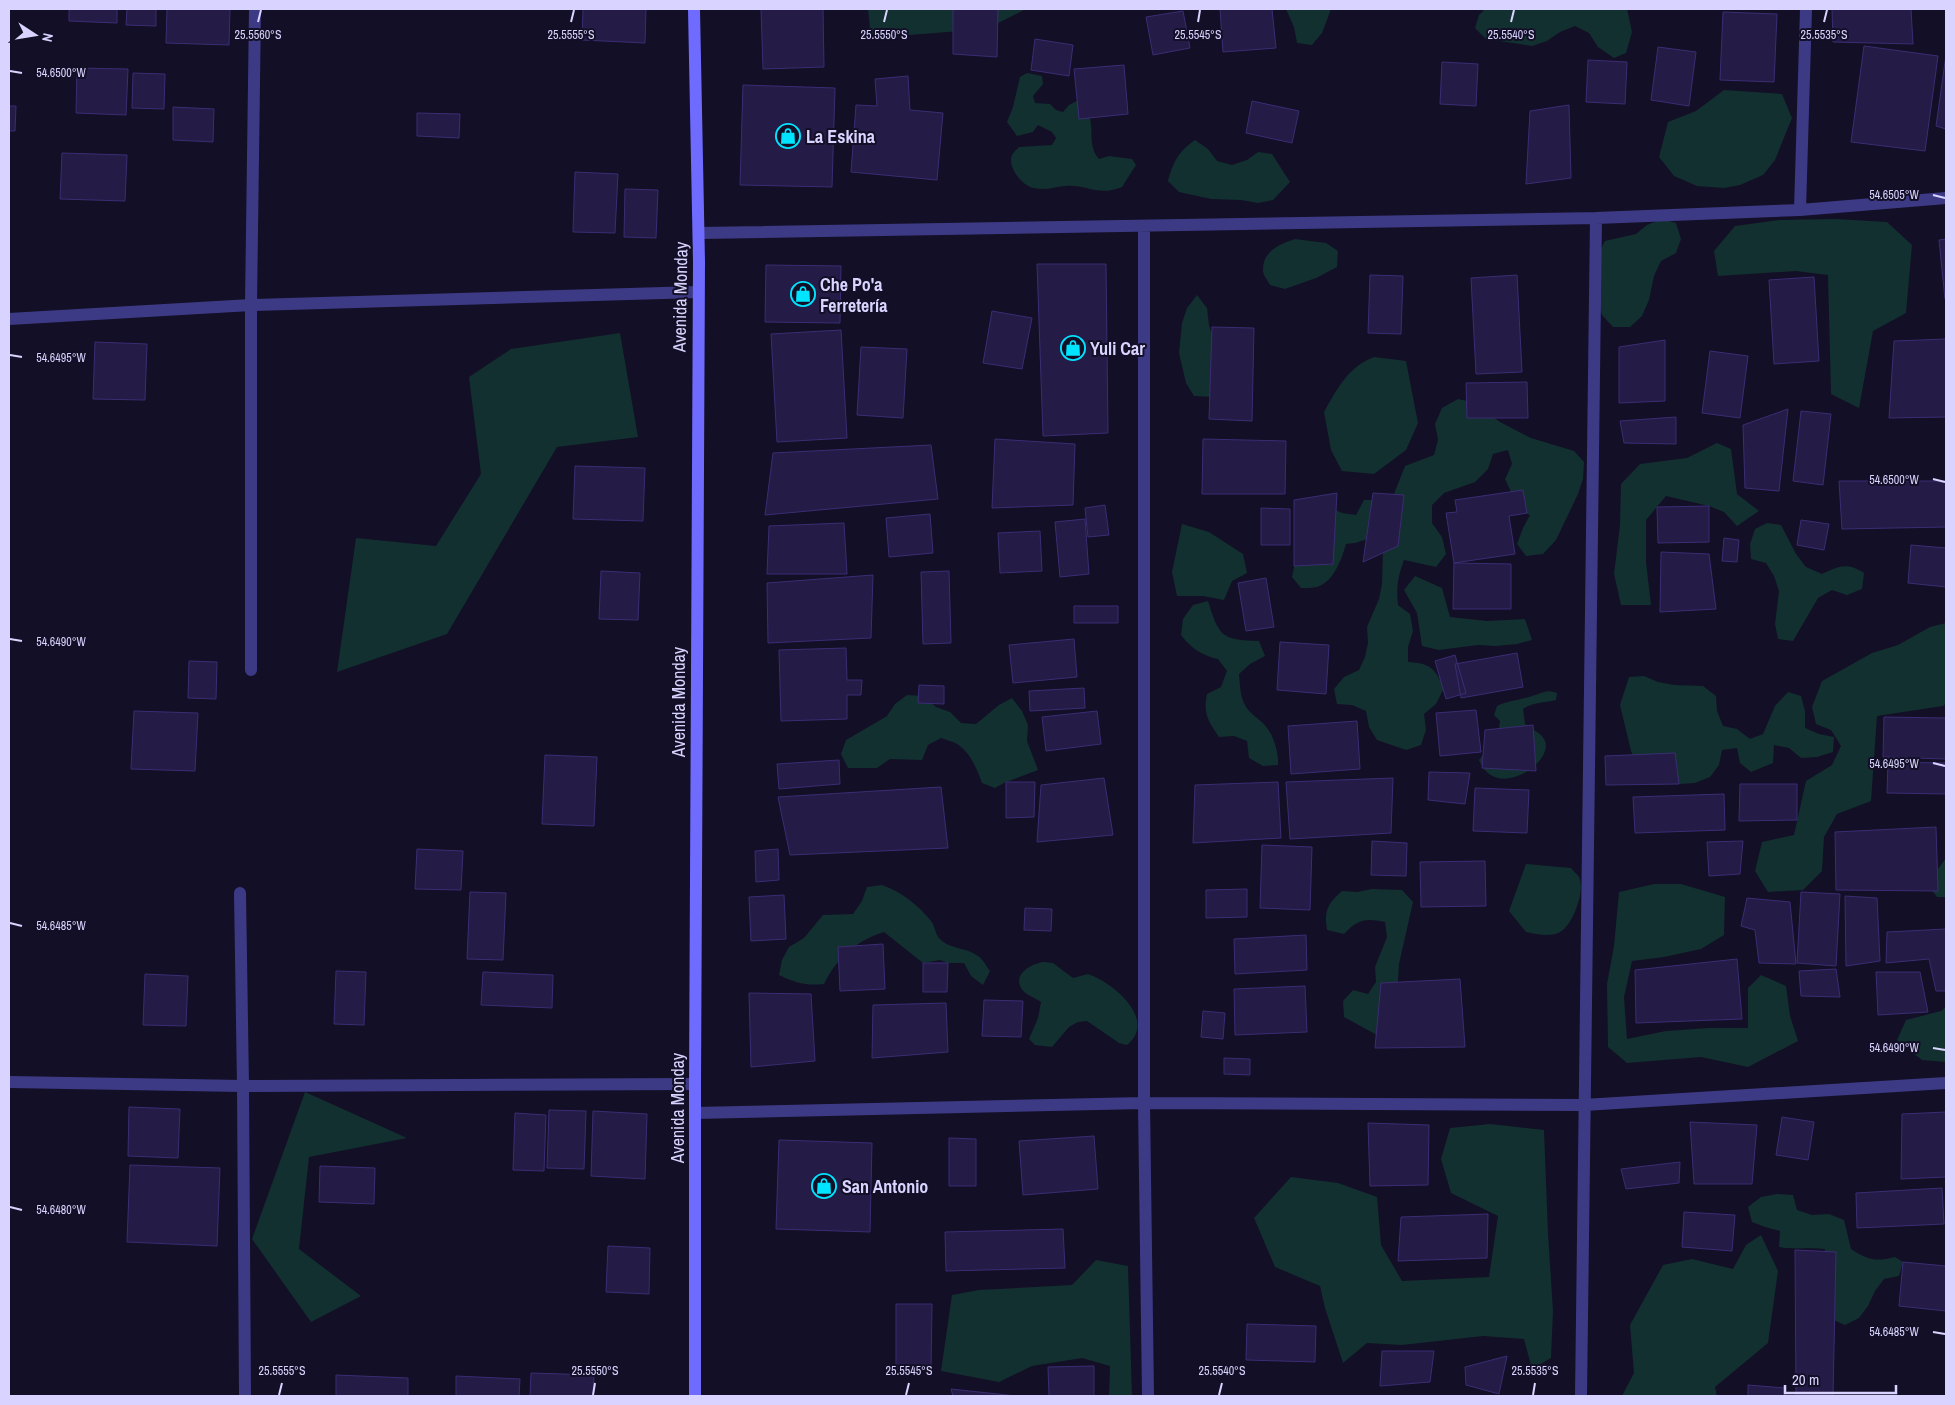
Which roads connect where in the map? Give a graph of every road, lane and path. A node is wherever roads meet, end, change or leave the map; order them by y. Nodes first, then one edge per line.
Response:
1 (254, 9) edge
2 (694, 9) edge
3 (1806, 9) edge
4 (1946, 198) edge
5 (1800, 210) junction
6 (1596, 218) junction
7 (1144, 226) junction
8 (699, 233) junction
9 (698, 292) junction
10 (250, 305) junction
11 (9, 319) edge
12 (251, 670) dead end
13 (240, 893) dead end
14 (9, 1082) edge
15 (1946, 1083) edge
16 (694, 1084) junction
17 (244, 1086) junction
18 (1144, 1103) junction
19 (1584, 1105) junction
20 (695, 1113) junction
21 (245, 1396) edge
22 (695, 1396) edge
23 (1148, 1396) edge
24 (1581, 1396) edge

1 - 10 street
2 - 8 main road, Avenida Monday
3 - 5 street
4 - 5 street
5 - 6 street
6 - 7 street
6 - 19 street
7 - 8 street
7 - 18 street
8 - 9 main road, Avenida Monday
9 - 10 street
9 - 16 main road, Avenida Monday
10 - 11 street
10 - 12 street
13 - 17 street
14 - 17 street
15 - 19 street
16 - 17 street
16 - 20 main road, Avenida Monday
17 - 21 street
18 - 19 street
18 - 20 street
18 - 23 street
19 - 24 street
20 - 22 main road, Avenida Monday

